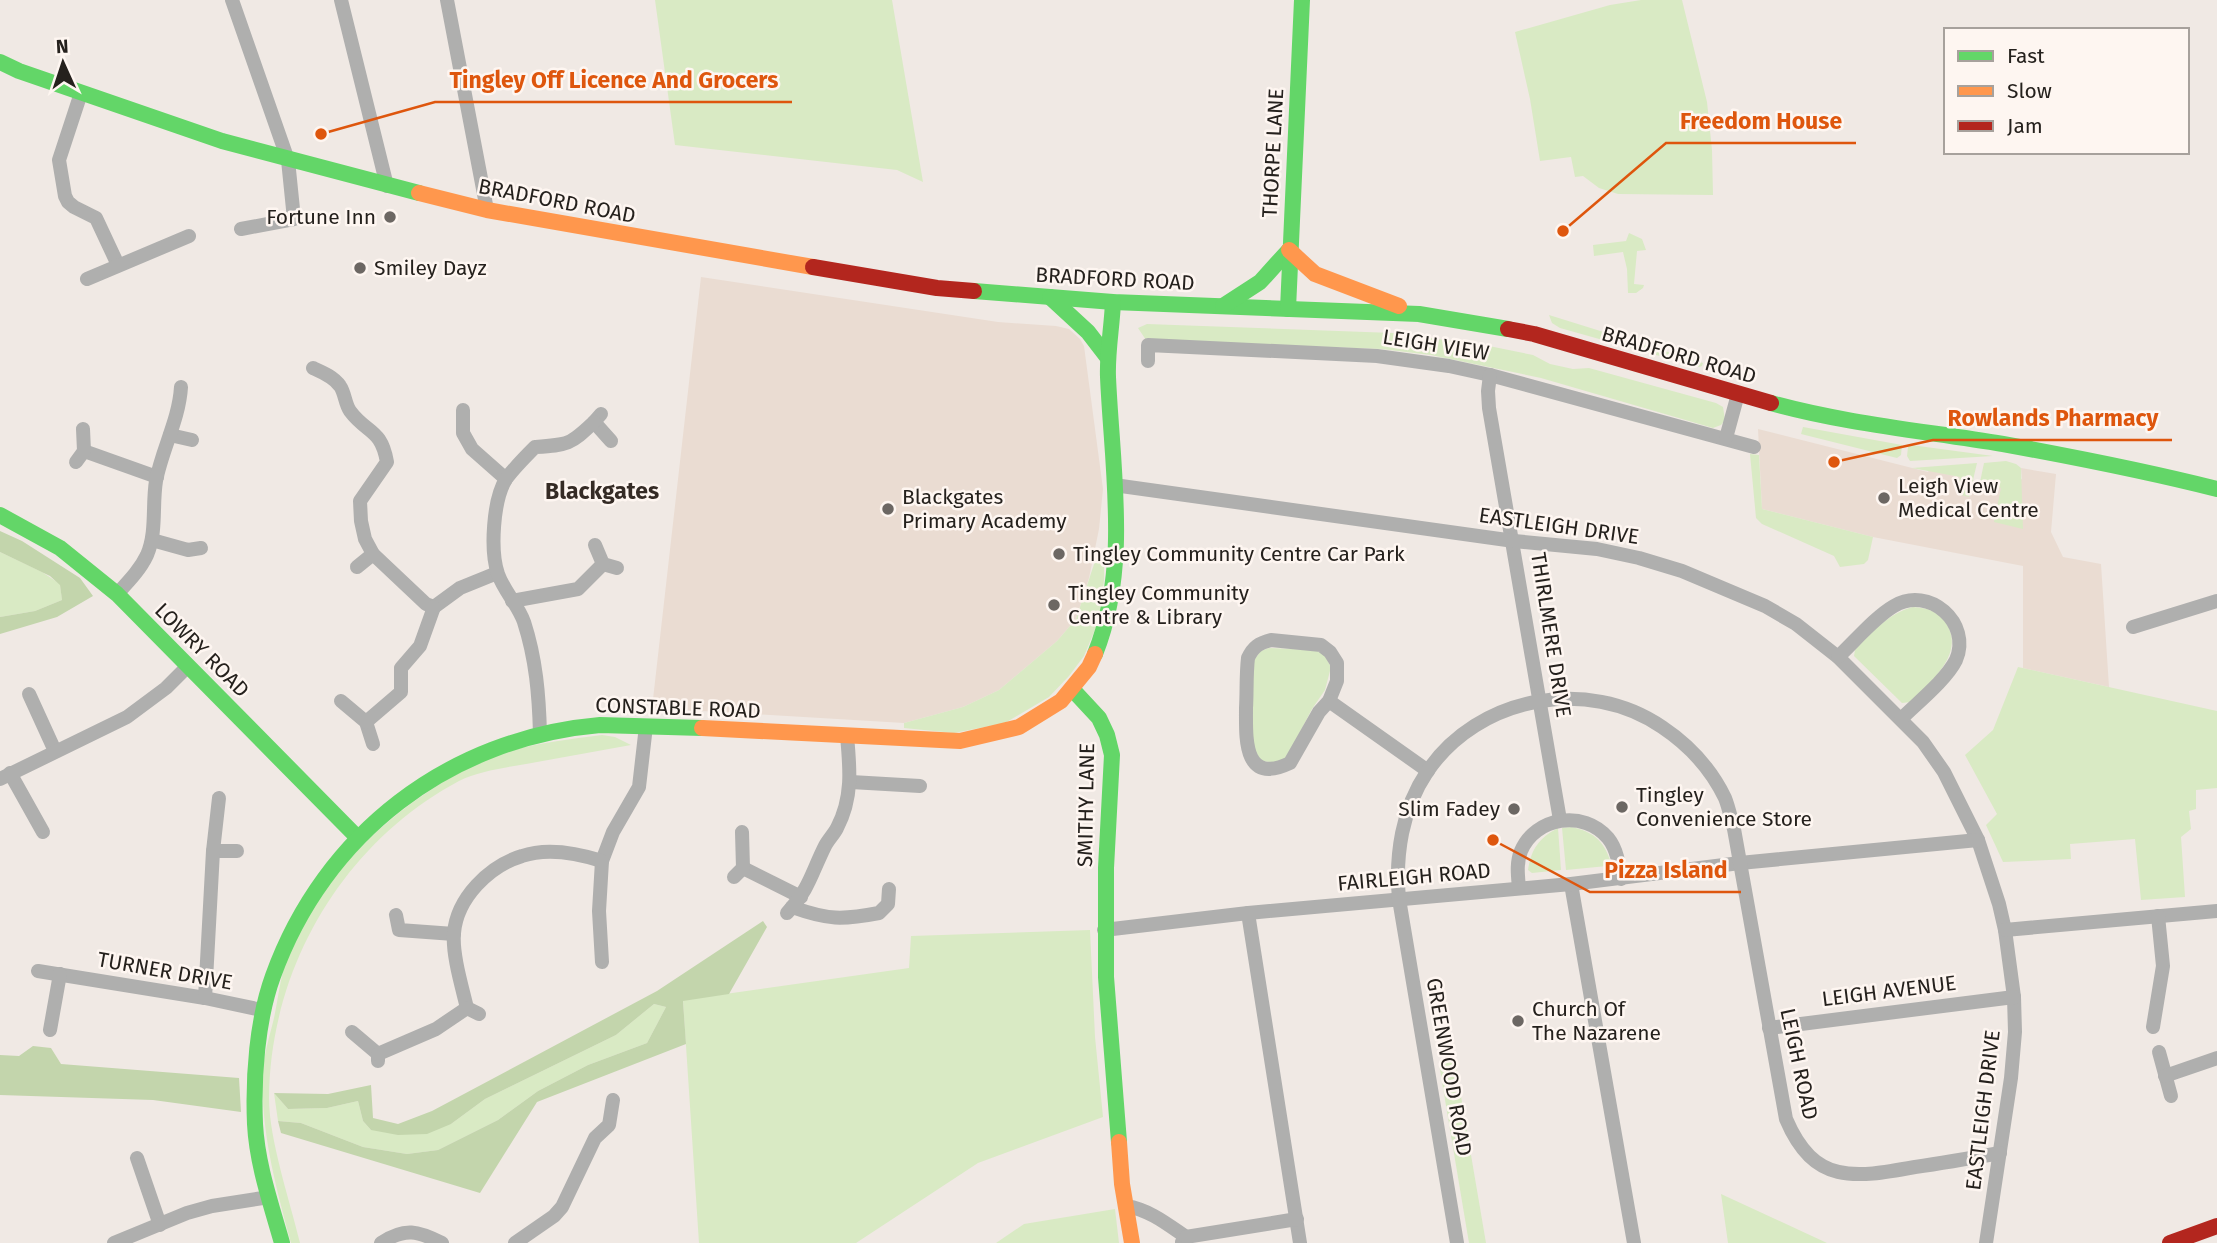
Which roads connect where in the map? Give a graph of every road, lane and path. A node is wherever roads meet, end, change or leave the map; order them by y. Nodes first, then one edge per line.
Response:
1 (232, 0) edge
2 (341, 0) edge
3 (447, 0) edge
4 (1301, 0) edge
5 (0, 64) edge
6 (81, 93) junction
7 (288, 160) junction
8 (387, 186) junction
9 (487, 209) junction
10 (241, 229) dead end
11 (189, 236) dead end
12 (1289, 250) junction
13 (118, 265) junction
14 (88, 279) dead end
15 (1050, 297) junction
16 (1113, 302) junction
17 (1223, 306) junction
18 (1288, 309) junction
19 (1419, 314) junction
20 (1108, 358) junction
21 (1148, 361) dead end
22 (313, 368) dead end
23 (1490, 375) junction
24 (181, 387) dead end
25 (1738, 394) junction
26 (463, 410) dead end
27 (83, 429) dead end
28 (170, 435) junction
29 (1726, 438) junction
30 (192, 440) dead end
31 (611, 441) dead end
32 (1754, 447) dead end
33 (157, 477) junction
34 (506, 479) junction
35 (1114, 485) junction
36 (2217, 489) edge
37 (0, 515) edge
38 (152, 540) junction
39 (1514, 541) junction
40 (595, 545) dead end
41 (201, 548) dead end
42 (373, 554) junction
43 (357, 567) dead end
44 (498, 573) junction
45 (117, 594) junction
46 (512, 601) junction
47 (2217, 601) edge
48 (434, 607) junction
49 (2133, 626) dead end
50 (1838, 657) junction
51 (188, 666) junction
52 (1073, 690) junction
53 (29, 694) dead end
54 (1540, 700) junction
55 (341, 701) dead end
56 (1329, 701) junction
57 (1901, 719) junction
58 (366, 722) junction
59 (646, 726) junction
60 (540, 734) junction
61 (847, 736) junction
62 (373, 744) dead end
63 (55, 751) junction
64 (1428, 771) junction
65 (5, 776) edge
66 (851, 782) junction
67 (920, 786) dead end
68 (219, 798) dead end
69 (1560, 820) junction
70 (43, 832) dead end
71 (742, 832) dead end
72 (357, 837) junction
73 (1978, 840) junction
74 (213, 851) junction
75 (237, 851) dead end
76 (602, 861) junction
77 (1740, 863) junction
78 (1620, 879) junction
79 (1571, 884) junction
80 (1519, 888) junction
81 (889, 889) dead end
82 (1399, 899) junction
83 (793, 906) junction
84 (2217, 911) edge
85 (1248, 913) junction
86 (396, 915) dead end
87 (2158, 916) junction
88 (1104, 930) junction
89 (2005, 930) junction
90 (454, 934) junction
91 (602, 962) dead end
92 (38, 971) dead end
93 (60, 974) junction
94 (2014, 997) junction
95 (205, 998) junction
96 (262, 1010) junction
97 (2153, 1027) dead end
98 (1769, 1028) junction
99 (50, 1030) dead end
100 (352, 1032) dead end
101 (2159, 1052) dead end
102 (2217, 1058) edge
103 (2165, 1076) junction
104 (2171, 1096) dead end
105 (613, 1100) dead end
106 (2000, 1153) junction
107 (137, 1158) dead end
108 (269, 1197) junction
109 (1126, 1206) junction
110 (1297, 1219) junction
111 (160, 1225) junction
112 (2217, 1226) edge
113 (1184, 1240) edge
114 (114, 1243) edge
115 (282, 1243) edge
116 (381, 1243) edge
117 (442, 1243) edge
118 (515, 1243) edge
119 (1132, 1243) edge
120 (1300, 1243) edge
121 (1457, 1243) edge
122 (1634, 1243) edge
123 (1986, 1243) edge
124 (2169, 1243) edge

1 - 7 street
2 - 8 street
3 - 9 street
4 - 12 main road, THORPE LANE
5 - 6 main road, BRADFORD ROAD
6 - 7 main road, BRADFORD ROAD
6 - 13 street
7 - 8 main road, BRADFORD ROAD
7 - 10 street
8 - 9 main road, BRADFORD ROAD
9 - 15 main road, BRADFORD ROAD
11 - 13 street
12 - 17 main road
12 - 18 main road, THORPE LANE
12 - 19 main road
13 - 14 street
15 - 16 main road, BRADFORD ROAD
15 - 20 main road
16 - 17 main road, BRADFORD ROAD
16 - 20 main road
17 - 18 main road, BRADFORD ROAD
18 - 19 main road, BRADFORD ROAD
19 - 25 main road, BRADFORD ROAD
20 - 35 main road
21 - 23 street, LEIGH VIEW
22 - 42 street
23 - 29 street, LEIGH VIEW
23 - 39 street, THIRLMERE DRIVE
24 - 28 street
25 - 29 street
25 - 36 main road, BRADFORD ROAD
26 - 34 street
27 - 33 street
28 - 30 street
28 - 33 street
29 - 32 street, LEIGH VIEW
31 - 34 street
33 - 38 street
34 - 44 street
35 - 39 street, EASTLEIGH DRIVE
35 - 52 main road
37 - 45 main road, LOWRY ROAD
38 - 41 street
38 - 45 street
39 - 50 street, EASTLEIGH DRIVE
39 - 54 street, THIRLMERE DRIVE
40 - 46 street
42 - 43 street
42 - 48 street
44 - 46 street
44 - 48 street
45 - 51 main road, LOWRY ROAD
46 - 60 street
47 - 49 street
48 - 58 street
50 - 57 street, EASTLEIGH DRIVE
50 - 57 street
51 - 63 street
51 - 72 main road, LOWRY ROAD
52 - 61 main road, CONSTABLE ROAD
52 - 88 main road, SMITHY LANE
53 - 63 street
54 - 64 street, GREENWOOD ROAD
54 - 69 street, THIRLMERE DRIVE
54 - 77 street, LEIGH ROAD
55 - 58 street
56 - 56 street
56 - 64 street
57 - 73 street, EASTLEIGH DRIVE
58 - 62 street
59 - 60 main road, CONSTABLE ROAD
59 - 61 main road, CONSTABLE ROAD
59 - 76 street
60 - 72 main road, CONSTABLE ROAD
61 - 66 street
63 - 65 street
64 - 82 street, GREENWOOD ROAD
65 - 70 street
66 - 67 street
66 - 83 street
68 - 74 street
69 - 78 street
69 - 80 street
71 - 83 street
72 - 96 main road, CONSTABLE ROAD
73 - 77 street, FAIRLEIGH ROAD
73 - 89 street, EASTLEIGH DRIVE
74 - 75 street
74 - 95 street
76 - 90 street
76 - 91 street
77 - 78 street, FAIRLEIGH ROAD
77 - 98 street, LEIGH ROAD
78 - 79 street, FAIRLEIGH ROAD
79 - 80 street, FAIRLEIGH ROAD
79 - 122 street
80 - 82 street, FAIRLEIGH ROAD
81 - 83 street
82 - 85 street, FAIRLEIGH ROAD
82 - 121 street, GREENWOOD ROAD
84 - 87 street
85 - 88 street, FAIRLEIGH ROAD
85 - 110 street
86 - 90 street
87 - 89 street
87 - 97 street
88 - 109 main road, SMITHY LANE
89 - 94 street, EASTLEIGH DRIVE
90 - 100 street
92 - 93 street, TURNER DRIVE
93 - 95 street, TURNER DRIVE
93 - 99 street
94 - 98 street, LEIGH AVENUE
94 - 106 street, EASTLEIGH DRIVE
95 - 96 street, TURNER DRIVE
96 - 108 main road, CONSTABLE ROAD
98 - 106 street, LEIGH ROAD
101 - 103 street
102 - 103 street
103 - 104 street
105 - 118 street
106 - 123 street, EASTLEIGH DRIVE
107 - 111 street
108 - 111 street
108 - 115 main road, CONSTABLE ROAD
109 - 113 street
109 - 119 main road, SMITHY LANE
110 - 113 street
110 - 120 street
111 - 114 street
112 - 124 main road
116 - 117 street

